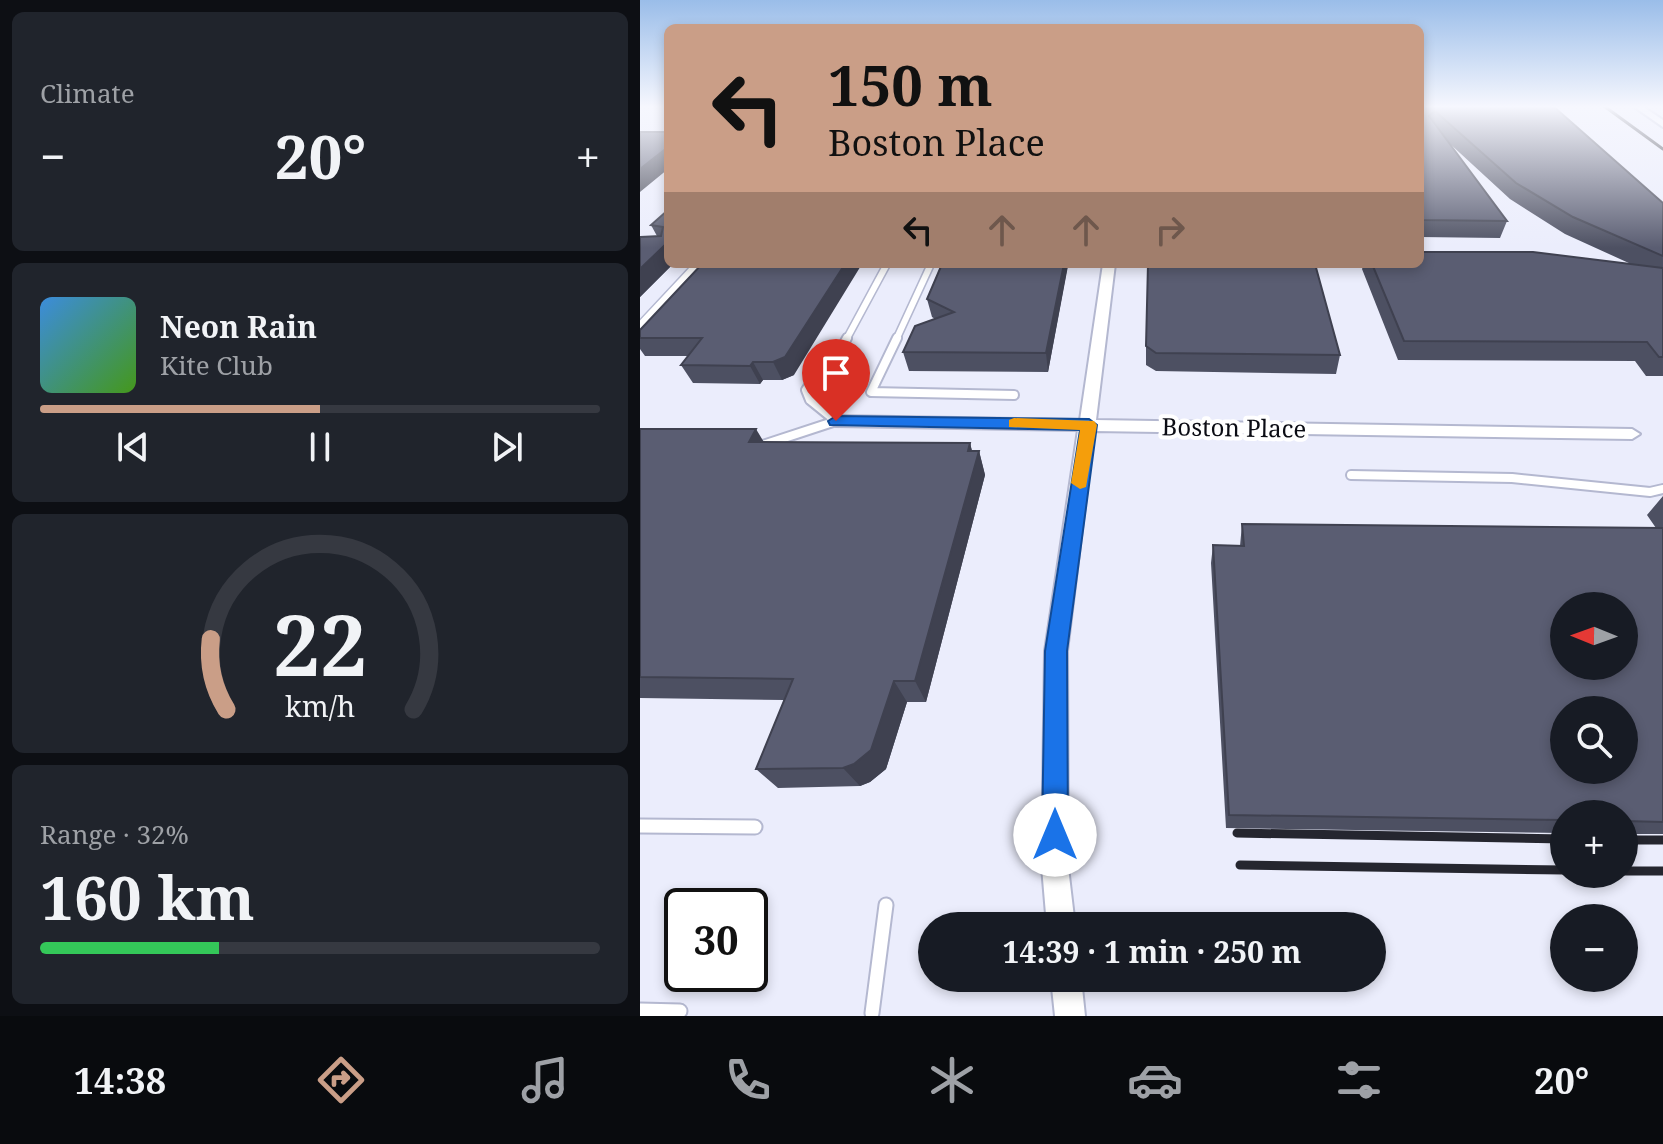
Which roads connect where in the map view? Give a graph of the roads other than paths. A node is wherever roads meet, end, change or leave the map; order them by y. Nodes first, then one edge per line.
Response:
1 (693, 268) edge
2 (885, 268) edge
3 (929, 268) edge
4 (1109, 268) edge
5 (640, 325) edge
6 (1014, 395) dead end
7 (836, 421) junction
8 (1089, 425) junction
9 (1632, 434) dead end
10 (748, 444) edge
11 (1351, 475) dead end
12 (1663, 489) edge
13 (640, 826) edge
14 (755, 827) dead end
15 (886, 905) dead end
16 (1060, 912) edge
17 (1067, 992) edge
18 (640, 1010) edge
19 (680, 1011) dead end
20 (872, 1013) dead end
21 (1070, 1016) edge

1 - 5 lane
2 - 7 lane
3 - 6 lane
4 - 8 street
7 - 8 street, Boston Place
7 - 10 lane
8 - 9 street, Boston Place
8 - 16 street
11 - 12 lane
13 - 14 lane
15 - 20 lane
17 - 21 street
18 - 19 lane

